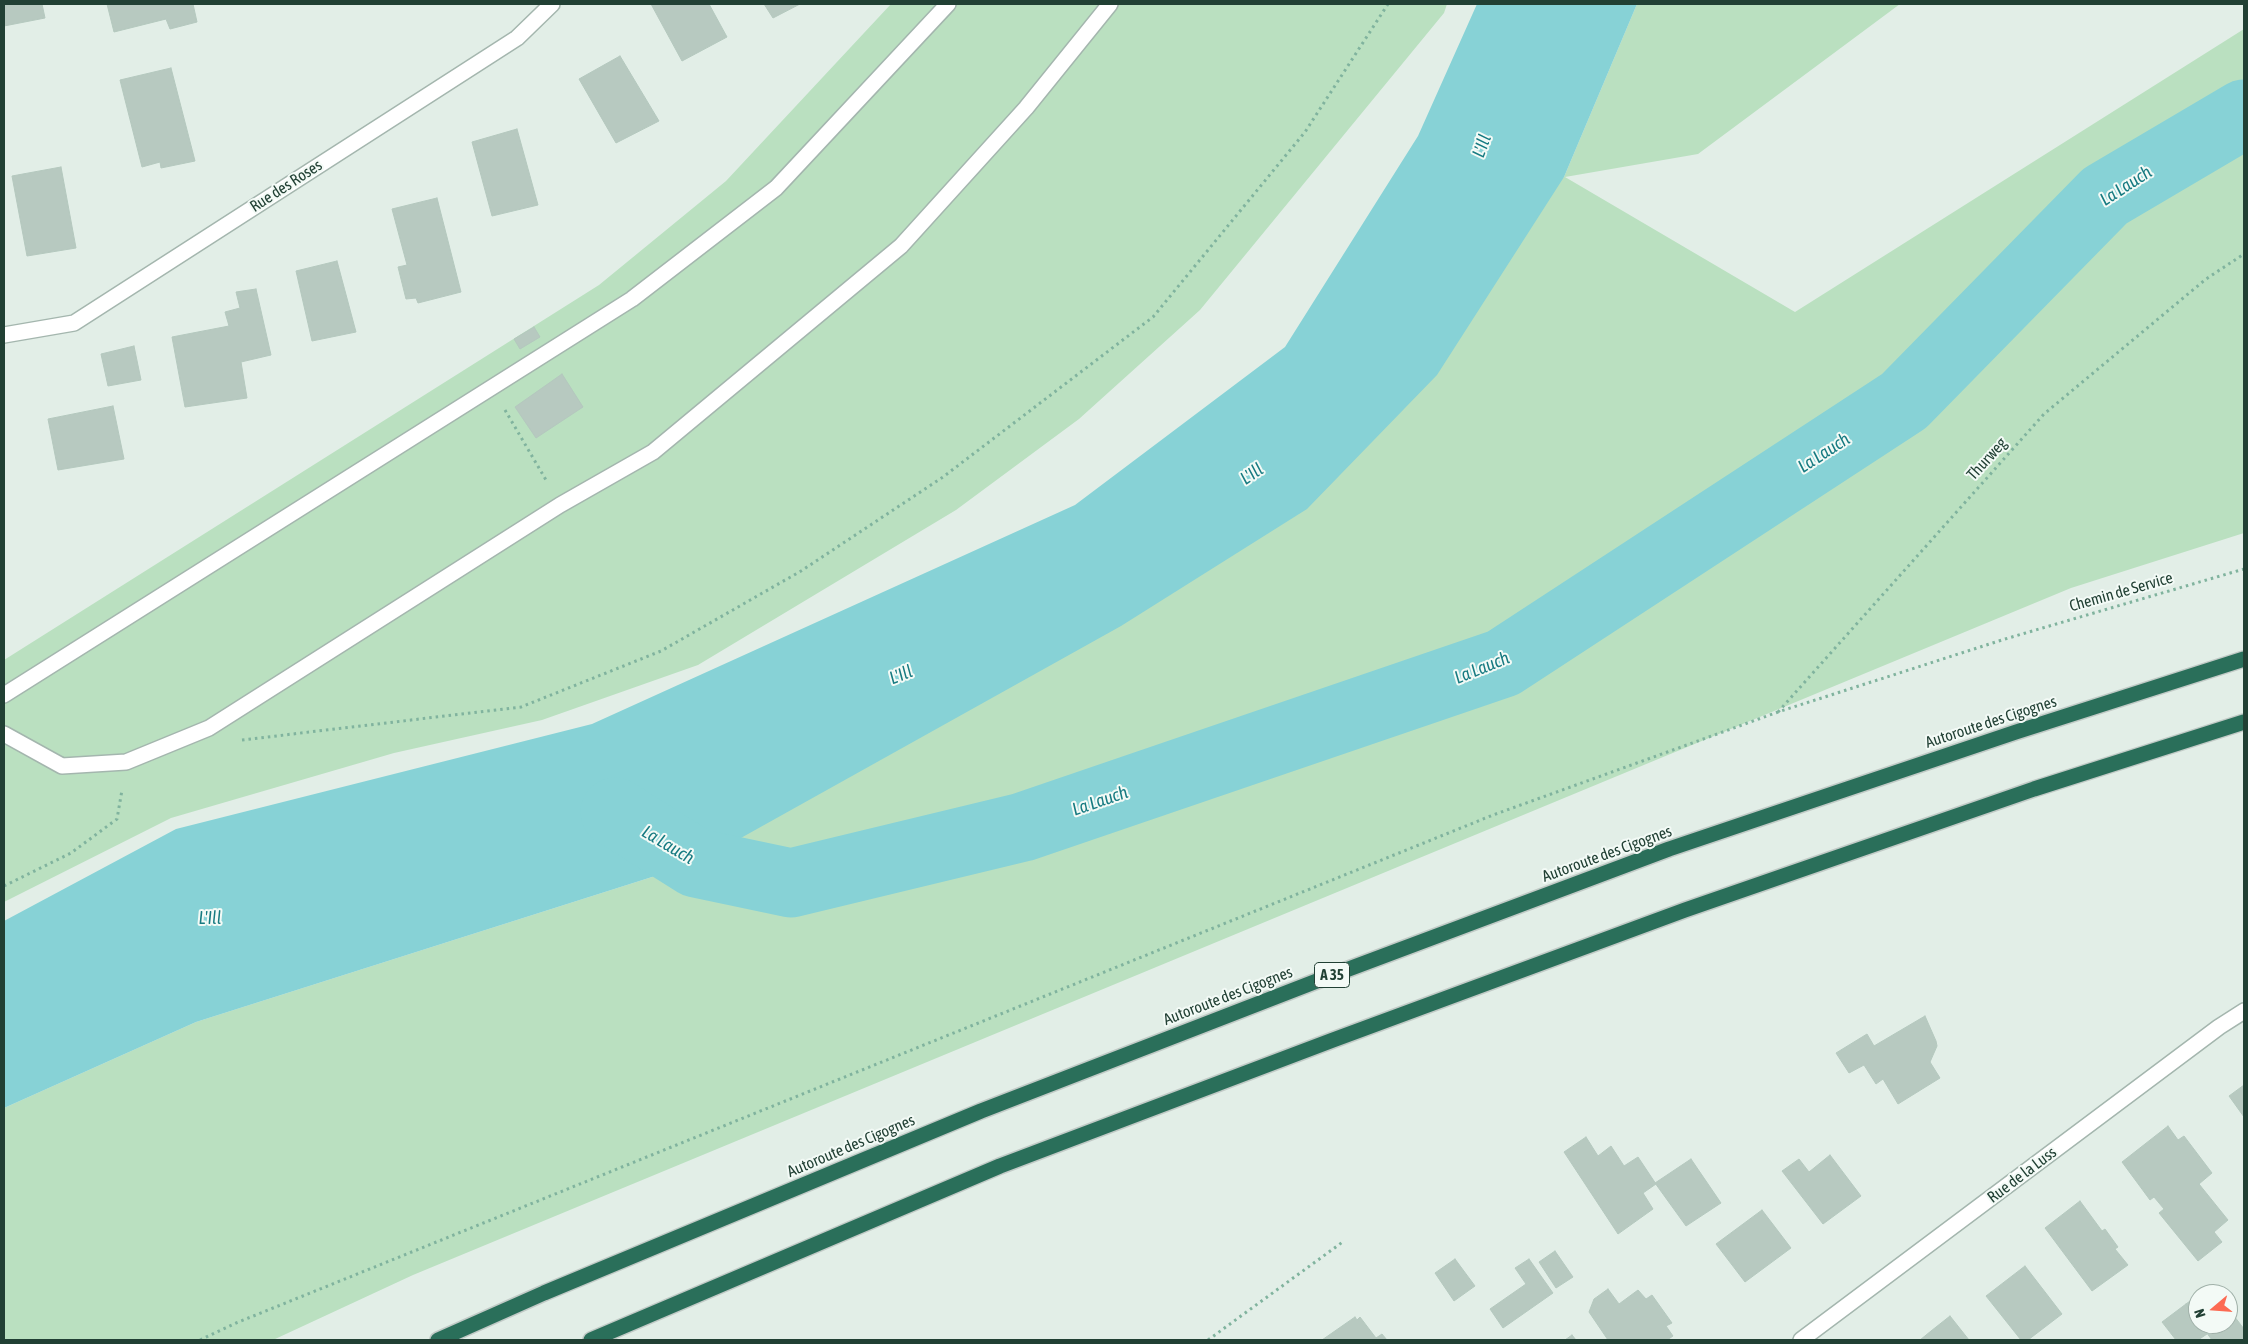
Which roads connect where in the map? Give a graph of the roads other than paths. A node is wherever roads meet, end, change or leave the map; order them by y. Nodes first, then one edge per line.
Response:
1 (552, 4) edge
2 (948, 4) edge
3 (1110, 4) edge
4 (4, 335) edge
5 (2244, 659) edge
6 (4, 695) edge
7 (2244, 722) edge
8 (4, 734) edge
9 (2244, 1011) edge
10 (438, 1340) edge
11 (591, 1340) edge
12 (1801, 1340) edge

1 - 4 street, Rue des Roses
2 - 6 street
3 - 8 street
5 - 10 highway, Autoroute des Cigognes / A 35
7 - 11 highway
9 - 12 street, Rue de la Luss

